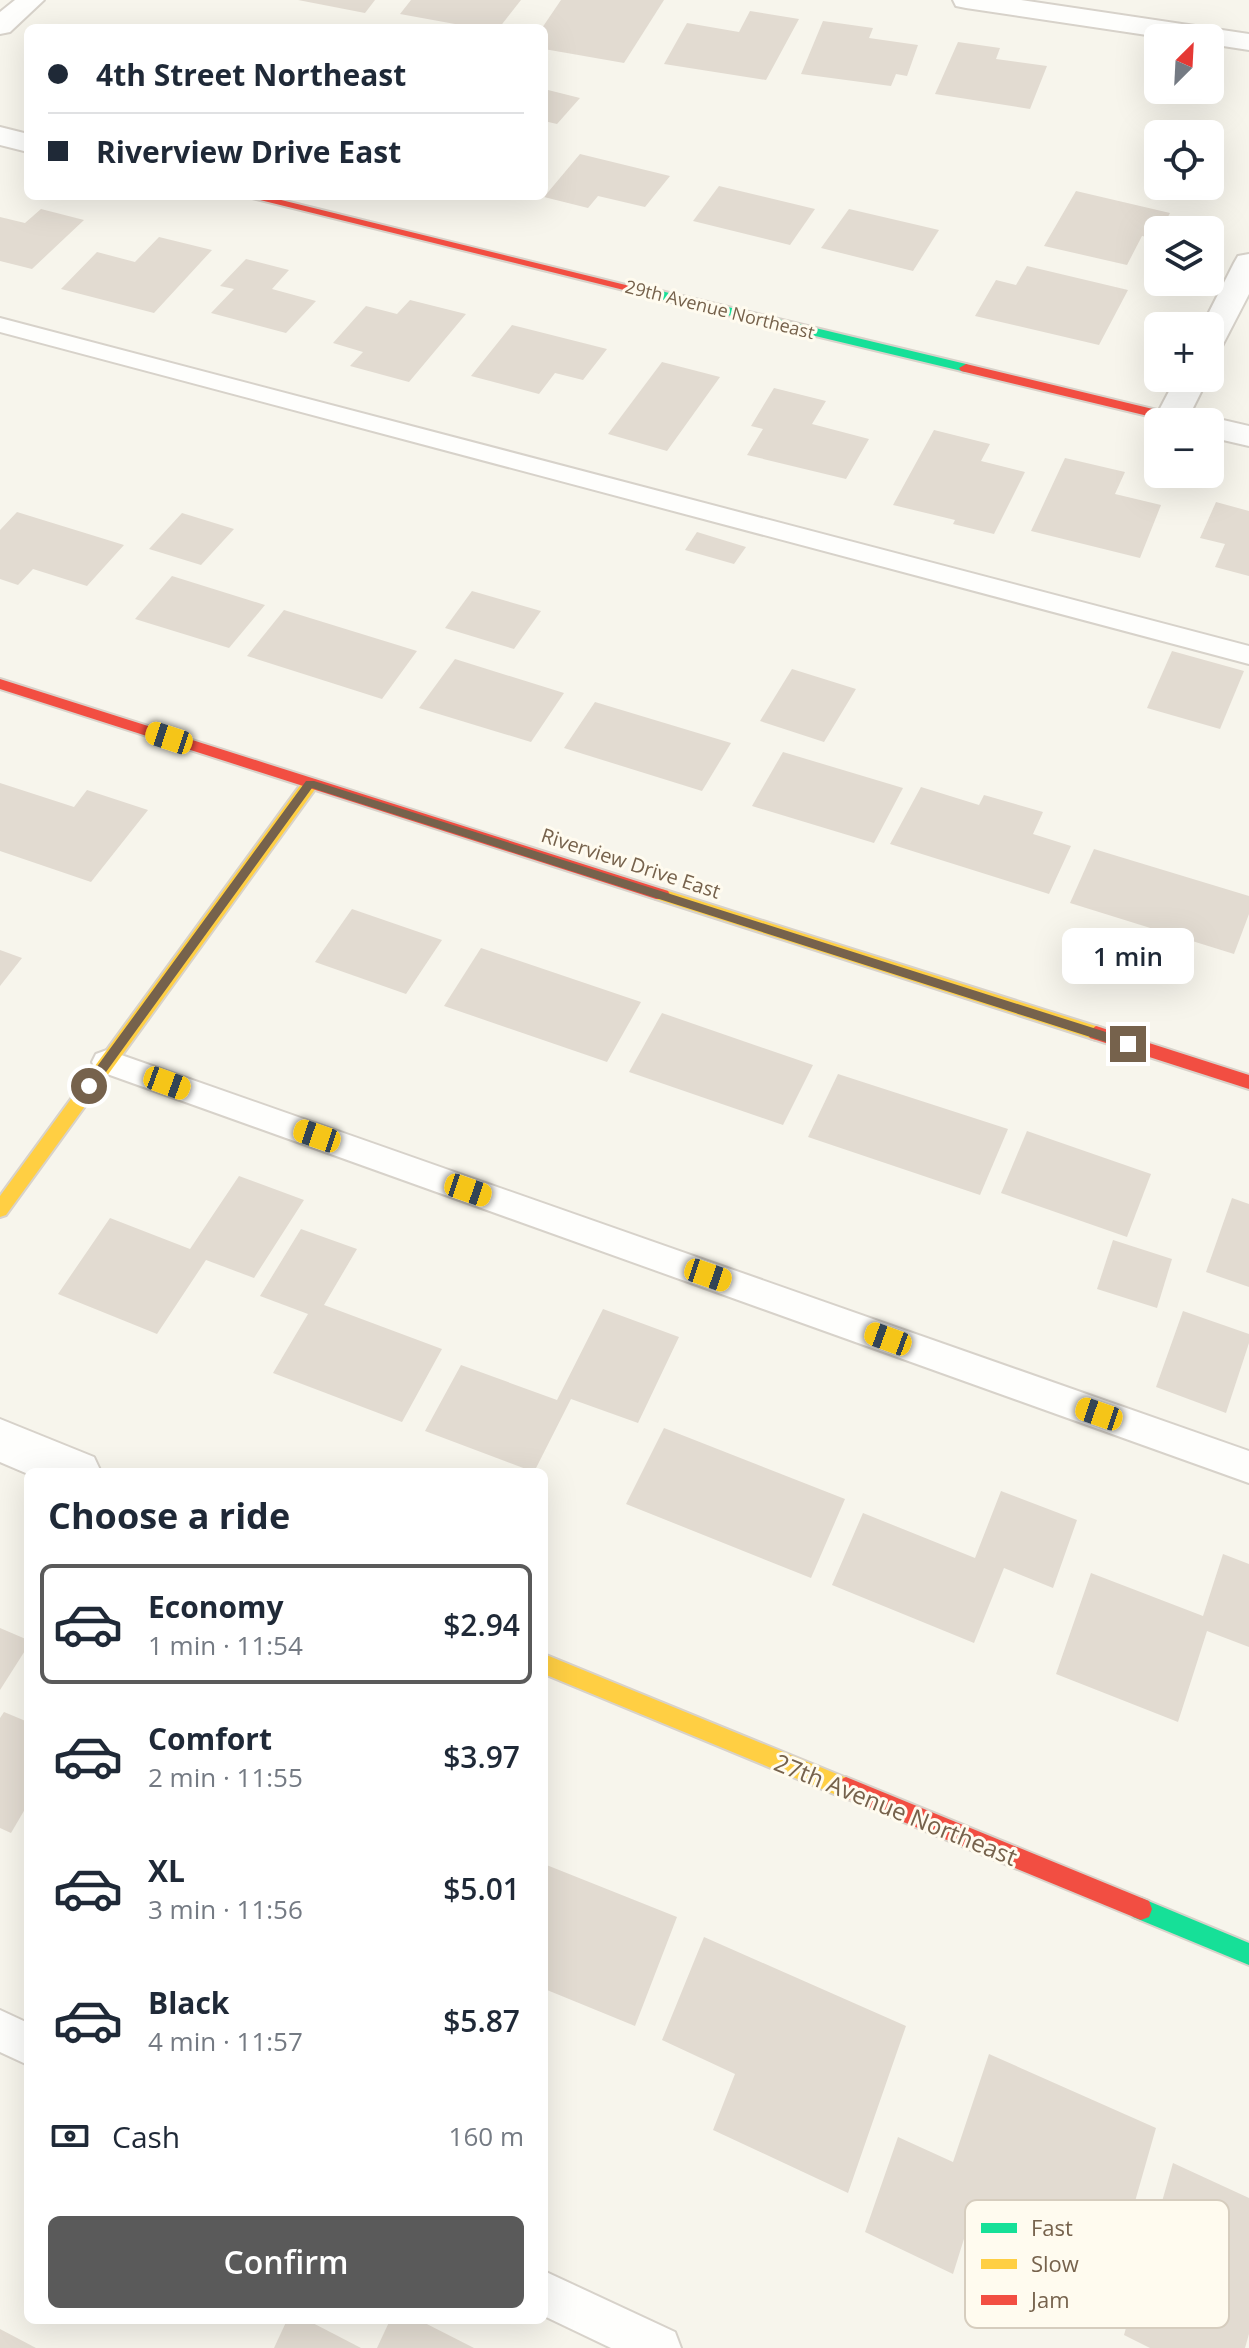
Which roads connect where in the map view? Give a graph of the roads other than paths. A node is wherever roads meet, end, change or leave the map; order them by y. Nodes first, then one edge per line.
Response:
1 (31, 0) edge
2 (966, 0) edge
3 (0, 26) edge
4 (1249, 42) edge
5 (0, 136) edge
6 (24, 142) edge
7 (267, 200) edge
8 (1249, 263) edge
9 (1224, 313) edge
10 (0, 325) edge
11 (1144, 411) edge
12 (1224, 430) edge
13 (1249, 436) edge
14 (1249, 655) edge
15 (0, 684) edge
16 (310, 784) junction
17 (107, 1062) junction
18 (1249, 1082) edge
19 (0, 1210) edge
20 (0, 1440) edge
21 (1249, 1467) edge
22 (67, 1468) edge
23 (548, 1666) edge
24 (1249, 1954) edge
25 (0, 2031) edge
26 (24, 2042) edge
27 (548, 2295) edge
28 (659, 2348) edge

1 - 3 street
2 - 4 street
5 - 6 street
7 - 11 street, 29th Avenue Northeast
8 - 9 street
10 - 14 lane
12 - 13 street
15 - 16 street, Riverview Drive East
16 - 17 street
16 - 18 street, Riverview Drive East
17 - 19 street
17 - 21 lane
20 - 22 street
23 - 24 street, 27th Avenue Northeast
25 - 26 lane
27 - 28 lane

